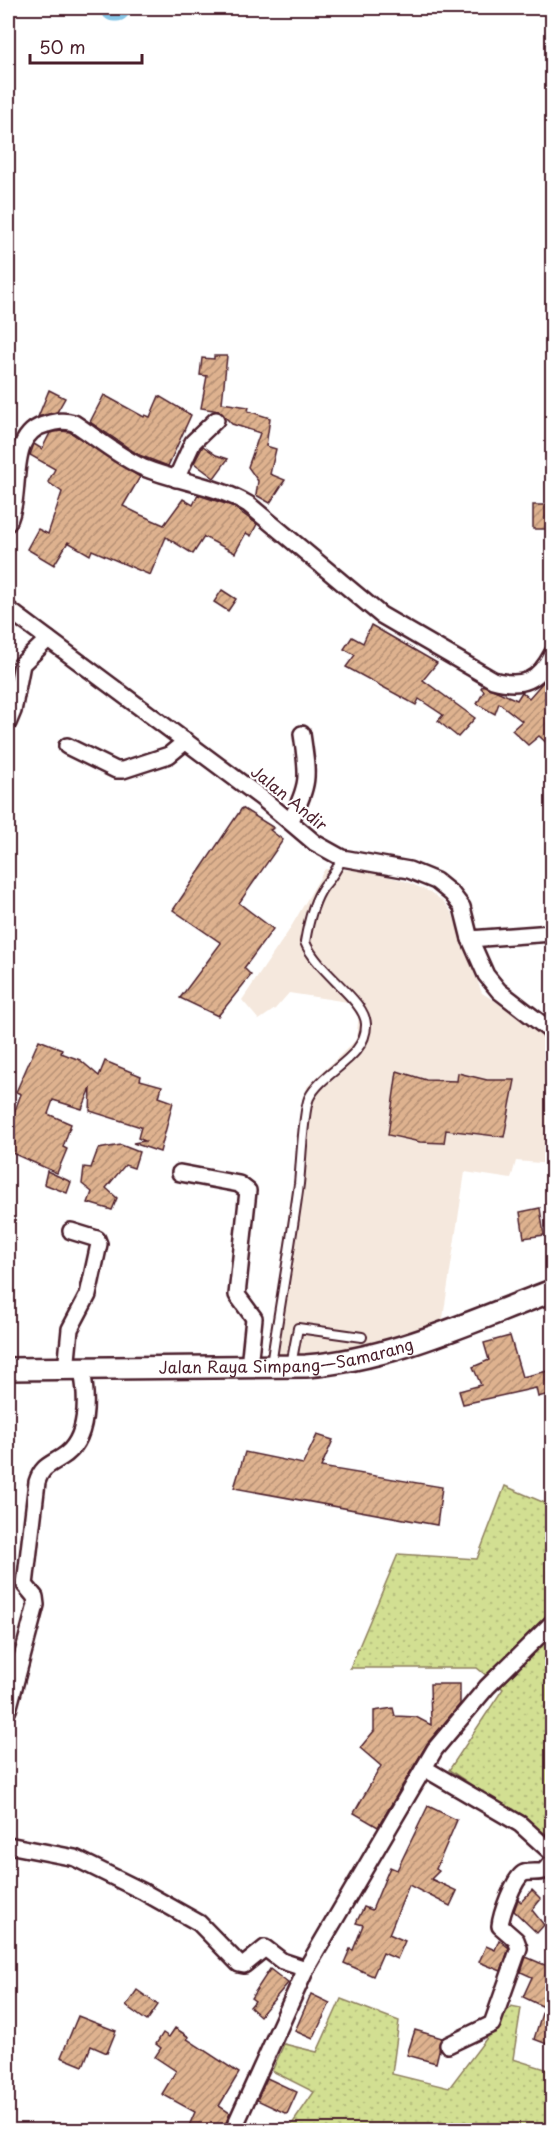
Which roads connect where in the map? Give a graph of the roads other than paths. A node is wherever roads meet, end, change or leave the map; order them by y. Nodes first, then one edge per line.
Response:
1 (216, 420) dead end
2 (176, 479) junction
3 (8, 524) edge
4 (8, 609) edge
5 (48, 639) junction
6 (552, 654) edge
7 (8, 723) edge
8 (302, 735) dead end
9 (186, 741) junction
10 (67, 746) dead end
11 (291, 820) junction
12 (342, 858) junction
13 (552, 933) edge
14 (470, 939) junction
15 (552, 1032) edge
16 (180, 1173) dead end
17 (71, 1231) dead end
18 (552, 1291) edge
19 (362, 1337) dead end
20 (281, 1366) junction
21 (249, 1367) junction
22 (8, 1369) edge
23 (74, 1370) junction
24 (552, 1623) edge
25 (8, 1710) edge
26 (423, 1768) junction
27 (8, 1845) edge
28 (552, 1852) edge
29 (552, 1862) edge
30 (306, 1969) junction
31 (448, 2045) dead end
32 (233, 2130) edge

1 - 2 street
2 - 3 street
2 - 6 street
4 - 5 street, Jalan Andir
5 - 7 street
5 - 9 street, Jalan Andir
8 - 11 street
9 - 10 street
9 - 11 street, Jalan Andir
11 - 12 street, Jalan Andir
12 - 14 street, Jalan Andir
12 - 20 lane
13 - 14 street
14 - 15 street, Jalan Andir
16 - 21 street
17 - 23 street
18 - 20 main road, Jalan Raya Simpang—Samarang
19 - 20 lane
20 - 21 main road, Jalan Raya Simpang—Samarang
21 - 23 main road, Jalan Raya Simpang—Samarang
22 - 23 main road, Jalan Raya Simpang—Samarang
23 - 25 street
24 - 26 street
26 - 28 street
26 - 30 street
27 - 30 street
29 - 31 street
30 - 32 street

